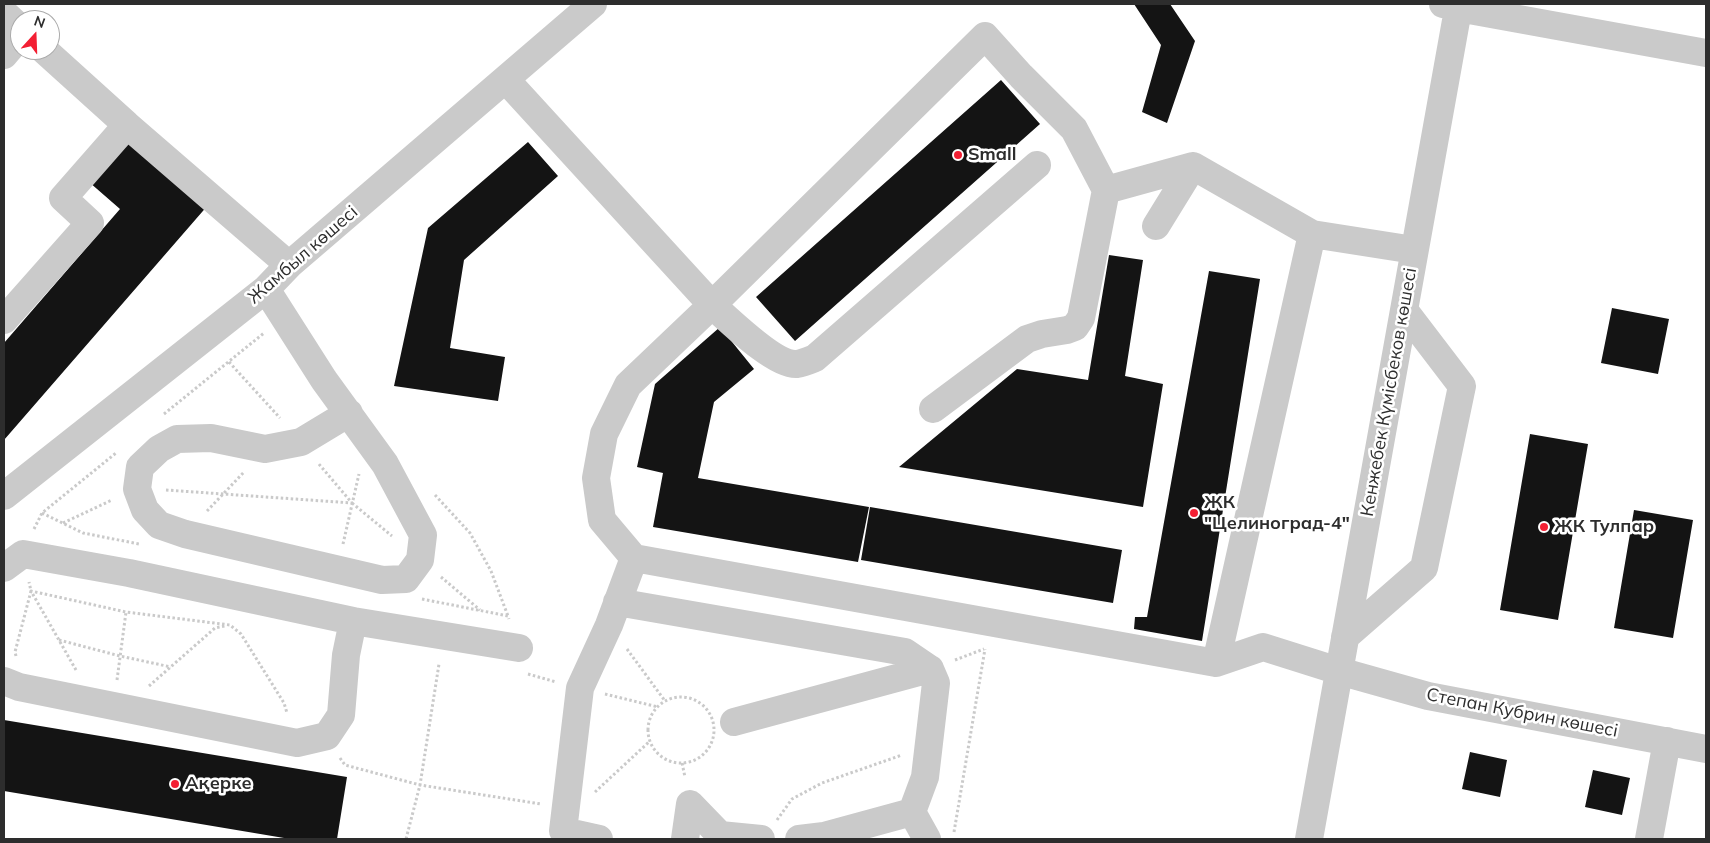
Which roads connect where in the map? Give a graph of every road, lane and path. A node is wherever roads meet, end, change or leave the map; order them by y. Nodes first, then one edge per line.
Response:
1 (593, 4) edge
2 (1454, 5) edge
3 (1706, 53) edge
4 (55, 60) edge
5 (506, 80) junction
6 (127, 125) junction
7 (1037, 165) dead end
8 (1193, 166) junction
9 (1106, 190) junction
10 (1156, 226) dead end
11 (1312, 234) junction
12 (1414, 250) junction
13 (289, 265) junction
14 (266, 289) junction
15 (712, 305) junction
16 (1404, 310) junction
17 (4, 320) edge
18 (932, 409) dead end
19 (349, 413) junction
20 (368, 440) junction
21 (265, 449) junction
22 (431, 491) dead end
23 (4, 495) edge
24 (352, 503) junction
25 (185, 534) junction
26 (634, 558) junction
27 (420, 560) junction
28 (13, 561) edge
29 (337, 569) junction
30 (31, 591) junction
31 (481, 611) dead end
32 (126, 612) junction
33 (613, 614) junction
34 (508, 616) dead end
35 (353, 621) junction
36 (989, 621) junction
37 (230, 625) junction
38 (240, 627) dead end
39 (1345, 637) junction
40 (59, 640) junction
41 (519, 648) dead end
42 (120, 656) junction
43 (431, 662) dead end
44 (1216, 663) junction
45 (171, 666) junction
46 (930, 669) junction
47 (1339, 671) junction
48 (11, 684) edge
49 (83, 700) junction
50 (665, 701) junction
51 (127, 708) junction
52 (734, 722) dead end
53 (326, 736) junction
54 (650, 741) junction
55 (1667, 741) junction
56 (296, 743) junction
57 (929, 748) junction
58 (1706, 749) edge
59 (346, 756) dead end
60 (345, 765) junction
61 (420, 785) junction
62 (567, 802) junction
63 (912, 812) junction
64 (766, 833) edge
65 (554, 835) edge
66 (406, 839) edge
67 (599, 839) edge
68 (685, 839) edge
69 (799, 839) edge
70 (927, 839) edge
71 (952, 839) edge
72 (1308, 839) edge
73 (1649, 839) edge

1 - 5 street, Жамбыл көшесі
2 - 3 street
2 - 12 street, Кенжебек Күмісбеков көшесі
4 - 6 street
5 - 13 street, Жамбыл көшесі
5 - 15 street
6 - 13 street
6 - 17 street
7 - 15 street
8 - 9 street
8 - 10 street
8 - 11 street
9 - 15 street
9 - 18 street
11 - 12 street
11 - 44 street
12 - 16 street, Кенжебек Күмісбеков көшесі
13 - 14 street, Жамбыл көшесі
14 - 19 street
14 - 23 street, Жамбыл көшесі
15 - 26 street
16 - 39 street, Кенжебек Күмісбеков көшесі
16 - 39 street
19 - 20 street
19 - 21 street
20 - 24 path
20 - 27 street
21 - 25 path
21 - 25 street
22 - 34 path
24 - 27 path
24 - 29 path
25 - 29 street
26 - 33 street
26 - 36 street
27 - 29 street
27 - 31 path
28 - 30 path
28 - 35 street
30 - 32 path
30 - 40 path
30 - 48 path
32 - 37 path
32 - 42 path
33 - 46 street
33 - 50 path
33 - 62 street
35 - 41 street
35 - 53 street
36 - 44 street
36 - 71 path
37 - 38 path
37 - 45 path
37 - 56 path
39 - 47 street, Кенжебек Күмісбеков көшесі
40 - 42 path
40 - 49 path
42 - 45 path
42 - 51 path
43 - 61 path
44 - 47 street, Степан Кубрин көшесі
45 - 51 path
46 - 52 street
46 - 57 street
47 - 55 street, Степан Кубрин көшесі
47 - 72 street, Кенжебек Күмісбеков көшесі
48 - 49 street
49 - 51 street
50 - 54 path
50 - 54 path
51 - 56 street
53 - 56 street
53 - 60 path
54 - 62 path
55 - 58 street, Степан Кубрин көшесі
55 - 73 street
57 - 63 street
57 - 64 path
59 - 60 path
60 - 61 path
61 - 62 path
61 - 66 path
62 - 65 street
63 - 69 street
63 - 70 street
64 - 68 street
65 - 67 street

